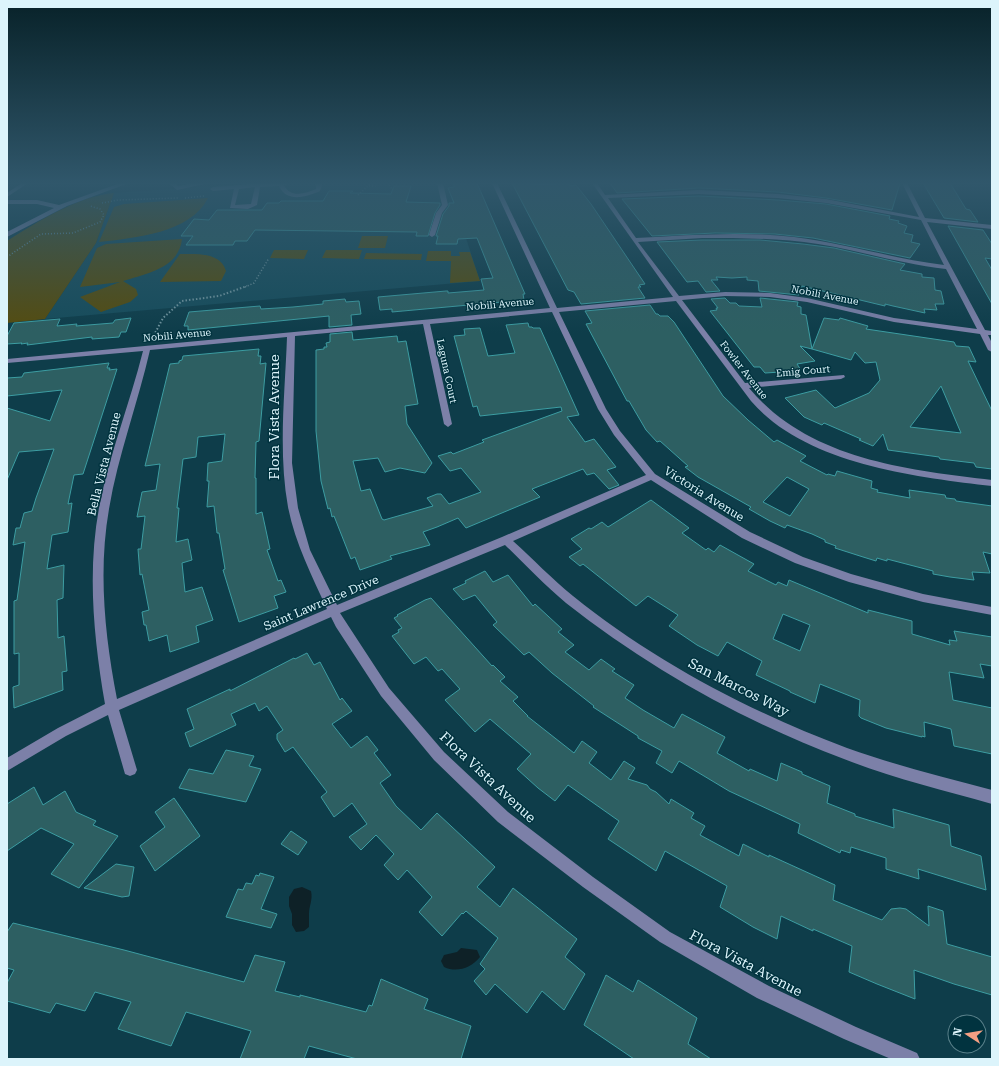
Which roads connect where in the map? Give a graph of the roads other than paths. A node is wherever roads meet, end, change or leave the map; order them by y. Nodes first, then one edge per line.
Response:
1 (518, 233) edge
2 (629, 233) edge
3 (930, 233) edge
4 (634, 240) junction
5 (947, 267) junction
6 (676, 298) junction
7 (555, 309) junction
8 (426, 321) junction
9 (982, 332) junction
10 (992, 333) edge
11 (291, 334) junction
12 (147, 348) junction
13 (992, 350) edge
14 (7, 361) edge
15 (841, 378) dead end
16 (743, 386) junction
17 (448, 424) dead end
18 (652, 476) junction
19 (992, 483) edge
20 (506, 540) junction
21 (334, 611) junction
22 (992, 611) edge
23 (112, 707) junction
24 (7, 765) edge
25 (130, 770) dead end
26 (992, 797) edge
27 (911, 1059) edge

1 - 7 street, Victoria Avenue
2 - 4 street, Fowler Avenue
3 - 5 street
4 - 5 street
4 - 6 street, Fowler Avenue
5 - 9 street
6 - 7 street, Nobili Avenue
6 - 9 street, Nobili Avenue
6 - 16 street, Fowler Avenue
7 - 8 street, Nobili Avenue
7 - 18 street, Victoria Avenue
8 - 11 street, Nobili Avenue
8 - 17 street, Laguna Court
9 - 10 street, Nobili Avenue
9 - 13 street
11 - 12 street, Nobili Avenue
11 - 21 street, Flora Vista Avenue
12 - 14 street, Nobili Avenue
12 - 23 street, Bella Vista Avenue
15 - 16 street, Emig Court
16 - 19 street, Fowler Avenue
18 - 20 street, Saint Lawrence Drive
18 - 22 street, Victoria Avenue
20 - 21 street, Saint Lawrence Drive
20 - 26 street, San Marcos Way
21 - 23 street, Saint Lawrence Drive
21 - 27 street, Flora Vista Avenue
23 - 24 street, Saint Lawrence Drive
23 - 25 street, Bella Vista Avenue

